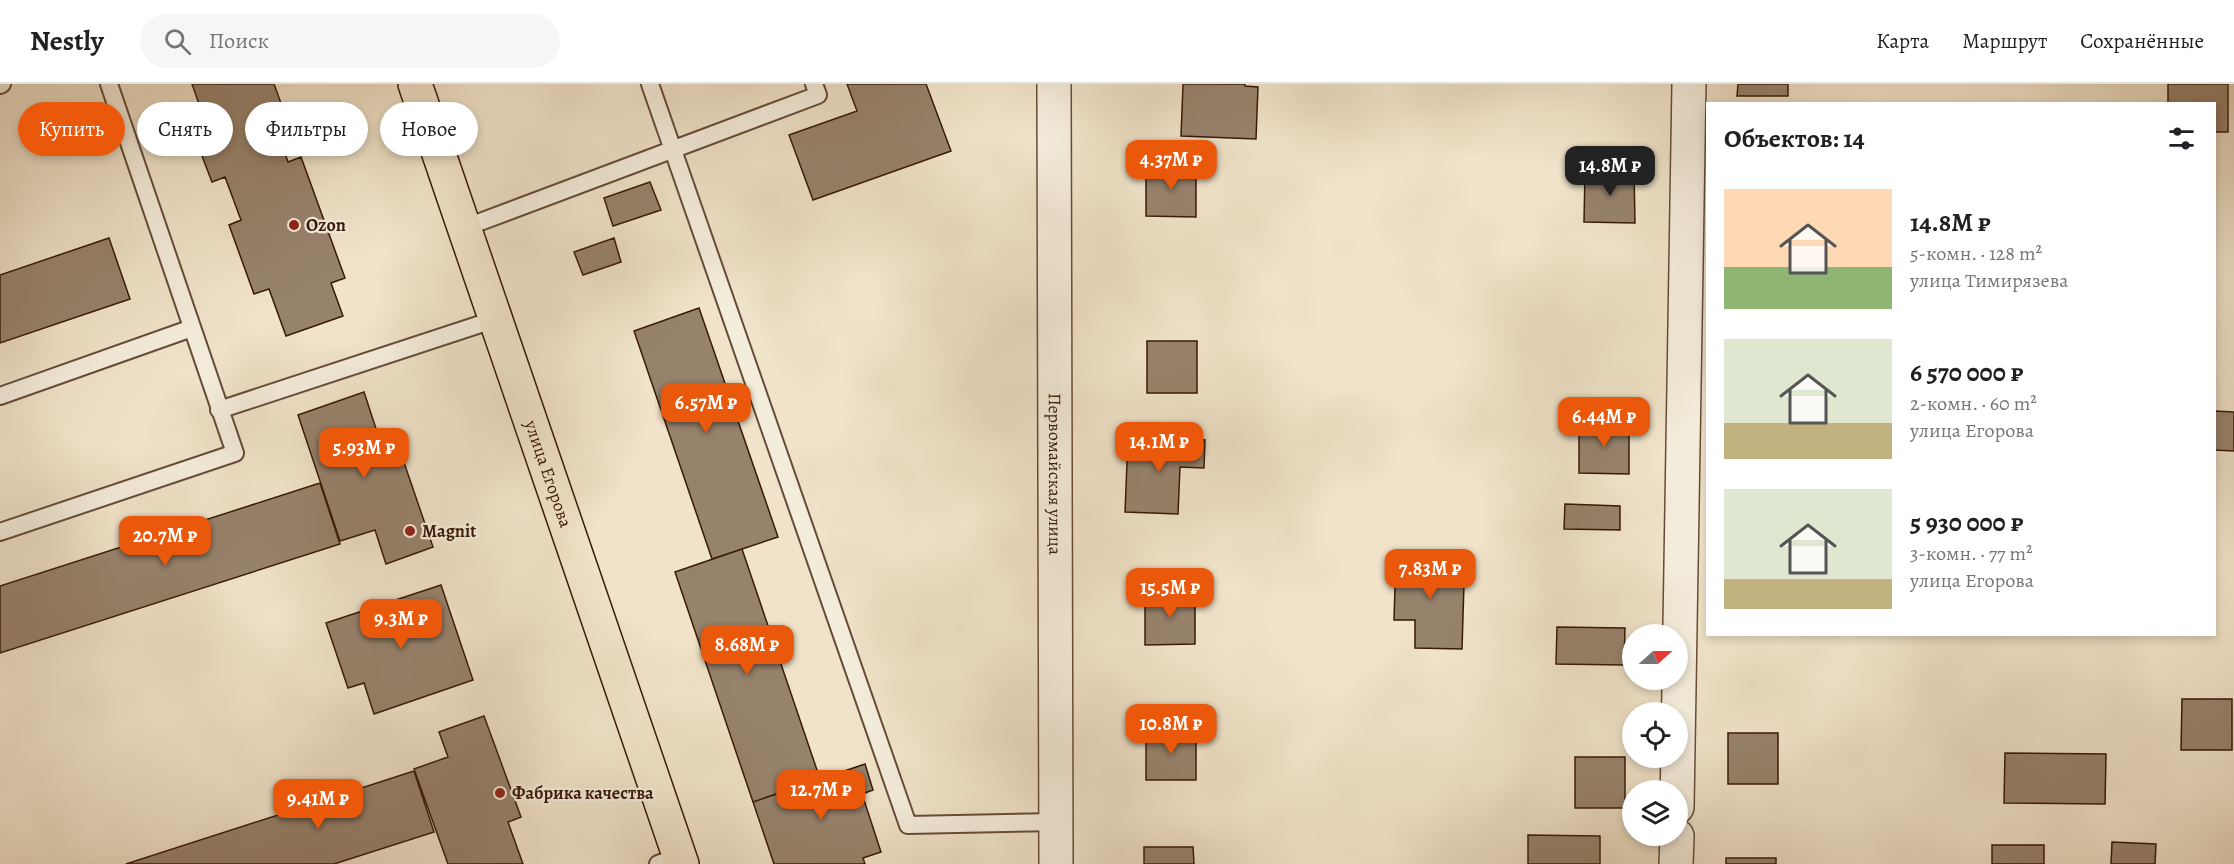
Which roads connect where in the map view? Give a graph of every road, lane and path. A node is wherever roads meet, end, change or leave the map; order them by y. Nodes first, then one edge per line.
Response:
1 (109, 84) edge
2 (415, 84) edge
3 (650, 84) edge
4 (814, 84) edge
5 (1054, 84) edge
6 (1689, 84) edge
7 (673, 148) junction
8 (464, 228) junction
9 (496, 319) junction
10 (192, 328) junction
11 (0, 396) edge
12 (219, 410) junction
13 (0, 532) edge
14 (1677, 780) edge
15 (1056, 822) junction
16 (1677, 846) edge
17 (673, 861) edge
18 (1056, 864) edge
19 (1676, 864) edge

1 - 10 lane
2 - 8 main road, улица Егорова
3 - 7 lane
4 - 7 lane
5 - 15 street, Первомайская улица
6 - 14 street
7 - 8 lane
7 - 15 lane
8 - 9 main road, улица Егорова
9 - 12 lane
9 - 17 main road, улица Егорова
10 - 11 lane
10 - 12 lane
12 - 13 lane
15 - 18 street, Первомайская улица
16 - 19 street

